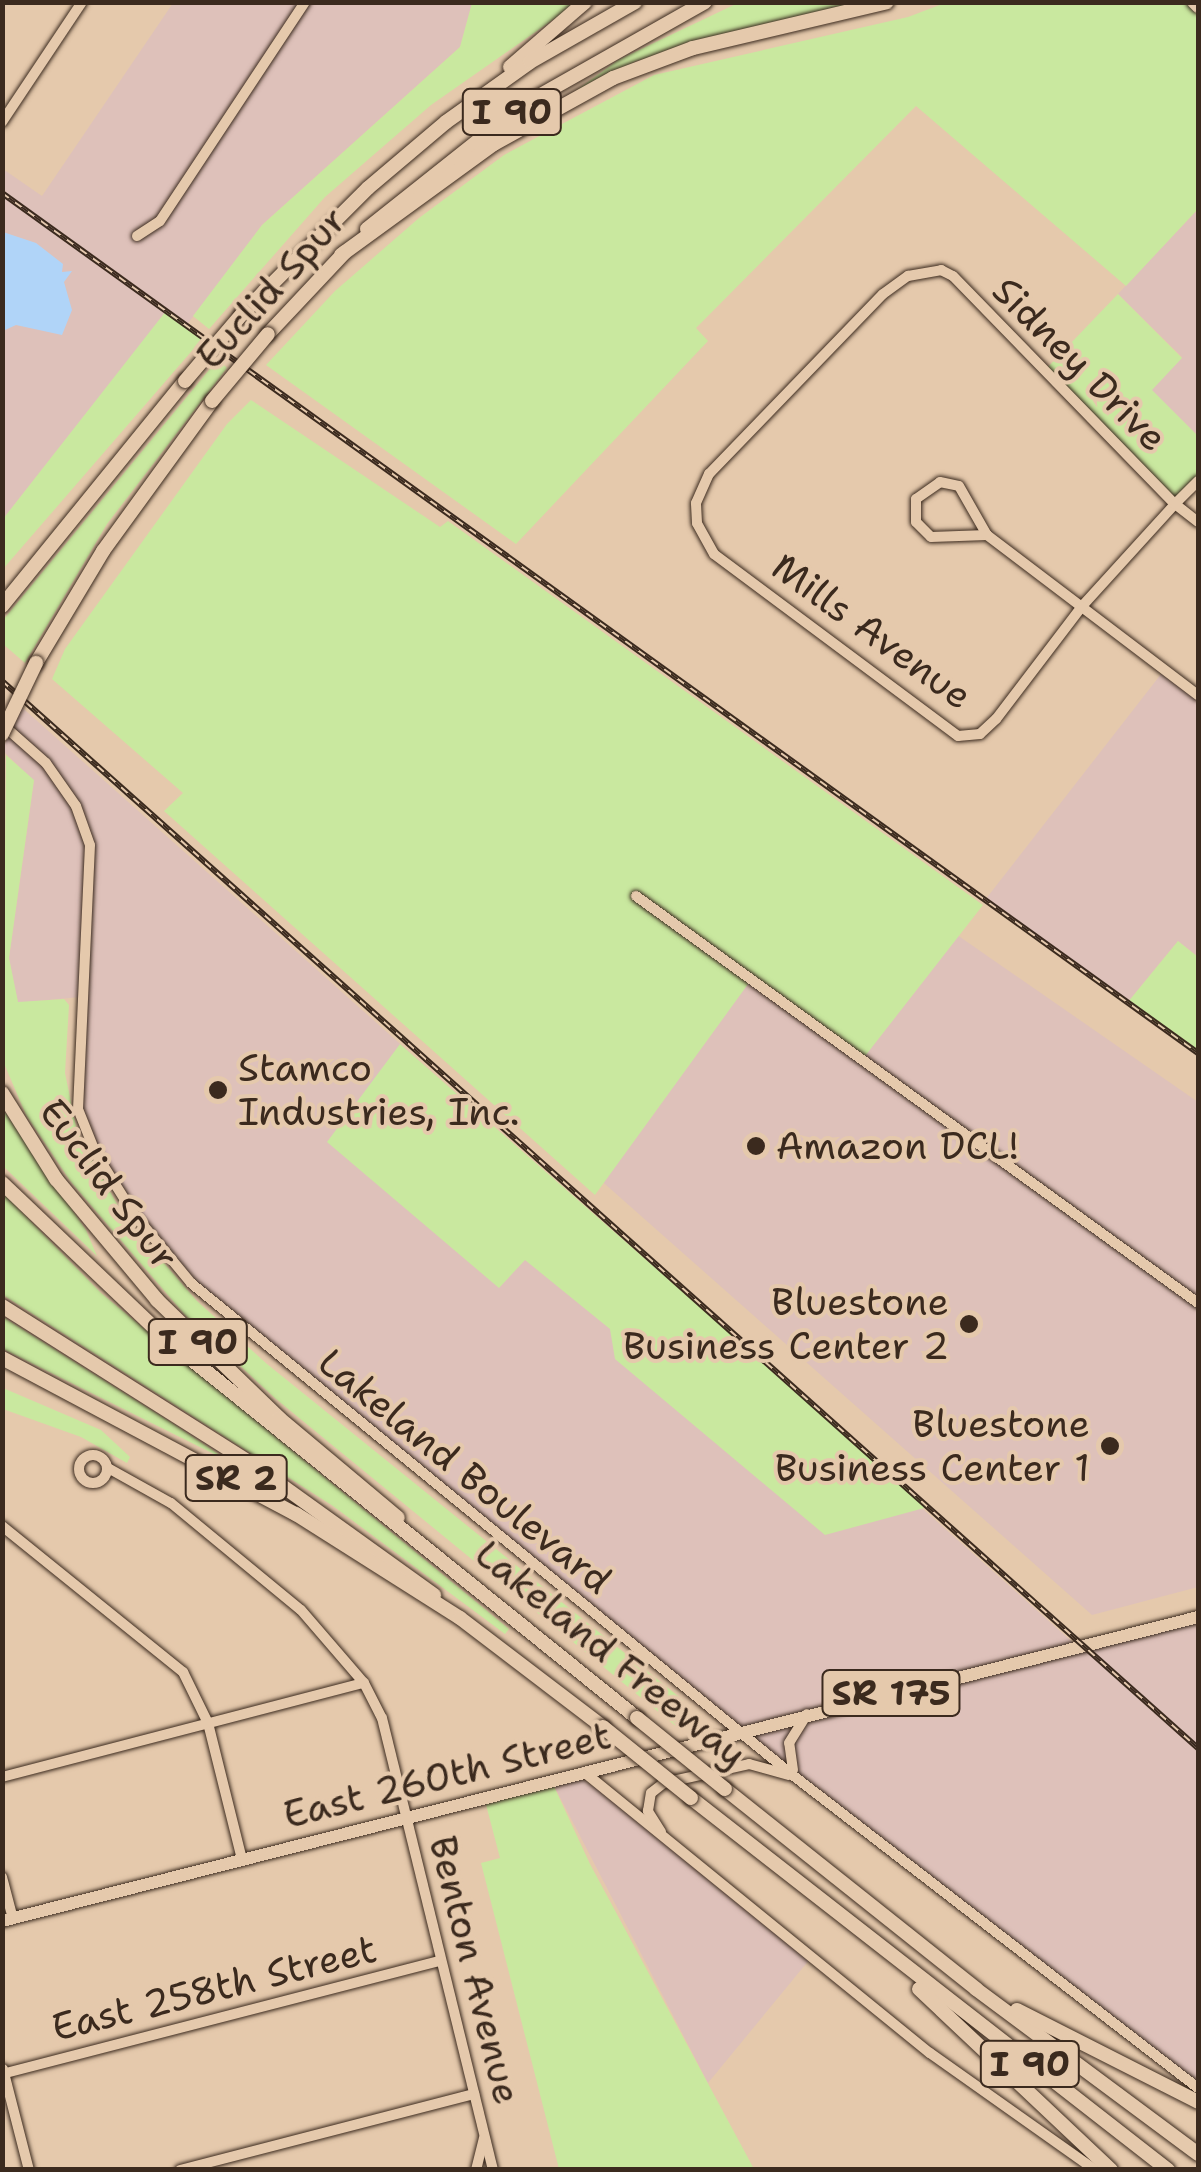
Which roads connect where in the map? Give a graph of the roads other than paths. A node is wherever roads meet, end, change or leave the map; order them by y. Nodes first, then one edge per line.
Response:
1 (82, 2) edge
2 (305, 2) edge
3 (585, 2) edge
4 (635, 2) edge
5 (705, 2) edge
6 (888, 2) edge
7 (473, 102) junction
8 (2, 122) edge
9 (137, 236) dead end
10 (342, 255) junction
11 (1198, 481) edge
12 (1176, 504) junction
13 (1198, 522) edge
14 (988, 535) junction
15 (714, 554) joint
16 (4, 599) edge
17 (1084, 605) junction
18 (36, 663) junction
19 (1198, 695) edge
20 (2, 712) edge
21 (2, 724) edge
22 (2, 734) edge
23 (636, 896) dead end
24 (2, 1093) edge
25 (2, 1183) edge
26 (1198, 1302) edge
27 (2, 1306) edge
28 (2, 1358) edge
29 (108, 1468) dead end
30 (2, 1526) edge
31 (435, 1553) junction
32 (1198, 1617) edge
33 (460, 1618) junction
34 (364, 1683) junction
35 (807, 1714) junction
36 (208, 1723) junction
37 (740, 1731) junction
38 (584, 1772) junction
39 (2, 1777) edge
40 (796, 1778) junction
41 (407, 1816) junction
42 (665, 1840) junction
43 (242, 1859) junction
44 (2, 1877) edge
45 (8, 1920) edge
46 (891, 1959) junction
47 (440, 1961) junction
48 (976, 1989) junction
49 (3, 2072) edge
50 (1198, 2088) edge
51 (474, 2094) junction
52 (1198, 2102) edge
53 (484, 2137) junction
54 (1198, 2154) edge
55 (29, 2170) edge
56 (180, 2170) edge
57 (476, 2170) edge
58 (493, 2170) edge
59 (1095, 2170) edge
60 (1111, 2170) edge
61 (1168, 2170) edge

1 - 8 street
2 - 9 street
3 - 7 highway
4 - 7 highway, Euclid Spur / I 90
5 - 10 highway, Euclid Spur / I 90
6 - 10 highway
7 - 16 highway, Euclid Spur / I 90, bridge
10 - 18 highway, Euclid Spur / I 90, bridge
11 - 12 street
12 - 13 street, Sidney Drive
12 - 15 street, Sidney Drive
12 - 17 street
14 - 14 street
14 - 17 street
15 - 17 street, Mills Avenue
17 - 19 street
18 - 20 highway, bridge
18 - 22 highway, Euclid Spur / I 90, bridge
21 - 37 street, Lakeland Boulevard
23 - 26 street
24 - 31 highway, Euclid Spur / I 90
25 - 31 highway, Lakeland Freeway / SR 2
27 - 33 highway, I 90
28 - 33 highway, Lakeland Freeway / SR 2
29 - 34 street, Benton Avenue
30 - 36 street
31 - 48 highway, Lakeland Freeway / I 90, bridge
32 - 35 main road, East 260th Street / SR 175
33 - 46 highway, Lakeland Freeway / I 90, bridge
34 - 36 street
34 - 41 street, Benton Avenue
35 - 37 main road, East 260th Street / SR 175
35 - 40 street
36 - 39 street
36 - 43 street
37 - 38 main road, East 260th Street / SR 175
37 - 40 street, Lakeland Boulevard
38 - 41 main road, East 260th Street / SR 175
38 - 42 street
40 - 42 street
40 - 50 street, Lakeland Boulevard
41 - 43 main road, East 260th Street / SR 175
41 - 47 street, Benton Avenue
42 - 59 street
43 - 45 main road, East 260th Street / SR 175
44 - 45 street
46 - 60 highway
46 - 61 highway, Lakeland Freeway / I 90
47 - 49 street, East 258th Street
47 - 51 street, Benton Avenue
48 - 52 highway
48 - 54 highway, Lakeland Freeway / I 90
49 - 55 street
51 - 53 street, Benton Avenue
51 - 56 street
53 - 57 street, Benton Avenue
53 - 58 street, Benton Avenue

